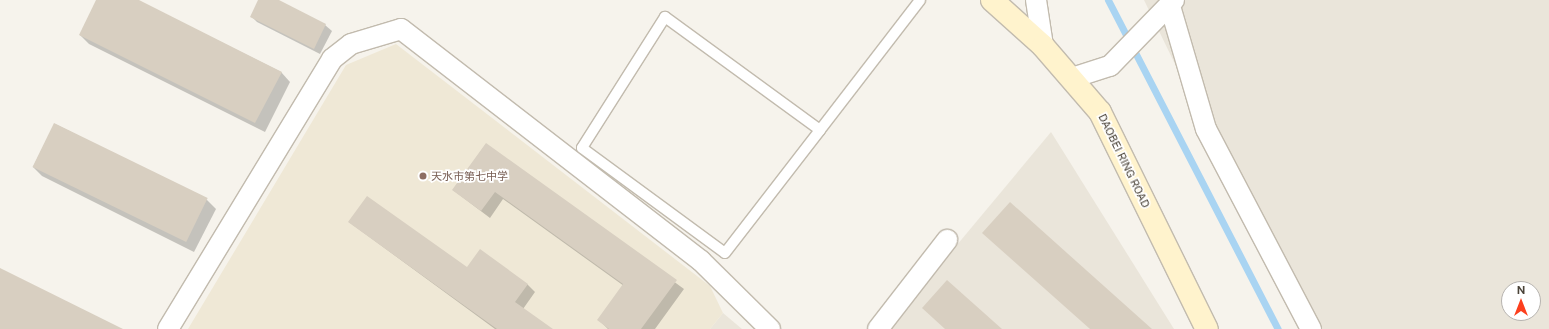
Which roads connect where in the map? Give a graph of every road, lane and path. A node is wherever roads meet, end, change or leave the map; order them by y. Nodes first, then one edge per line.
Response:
1 (920, 0) edge
2 (992, 0) edge
3 (1036, 0) edge
4 (1167, 8) edge
5 (1043, 46) junction
6 (1072, 78) junction
7 (820, 130) junction
8 (947, 240) dead end
9 (168, 329) edge
10 (770, 329) edge
11 (878, 329) edge
12 (1207, 329) edge
13 (1311, 329) edge

1 - 7 lane
2 - 5 street, DAOBEI RING ROAD
3 - 5 street
4 - 6 street
4 - 13 street
5 - 6 street, DAOBEI RING ROAD
6 - 12 street, DAOBEI RING ROAD
7 - 7 lane
8 - 11 street
9 - 10 street

